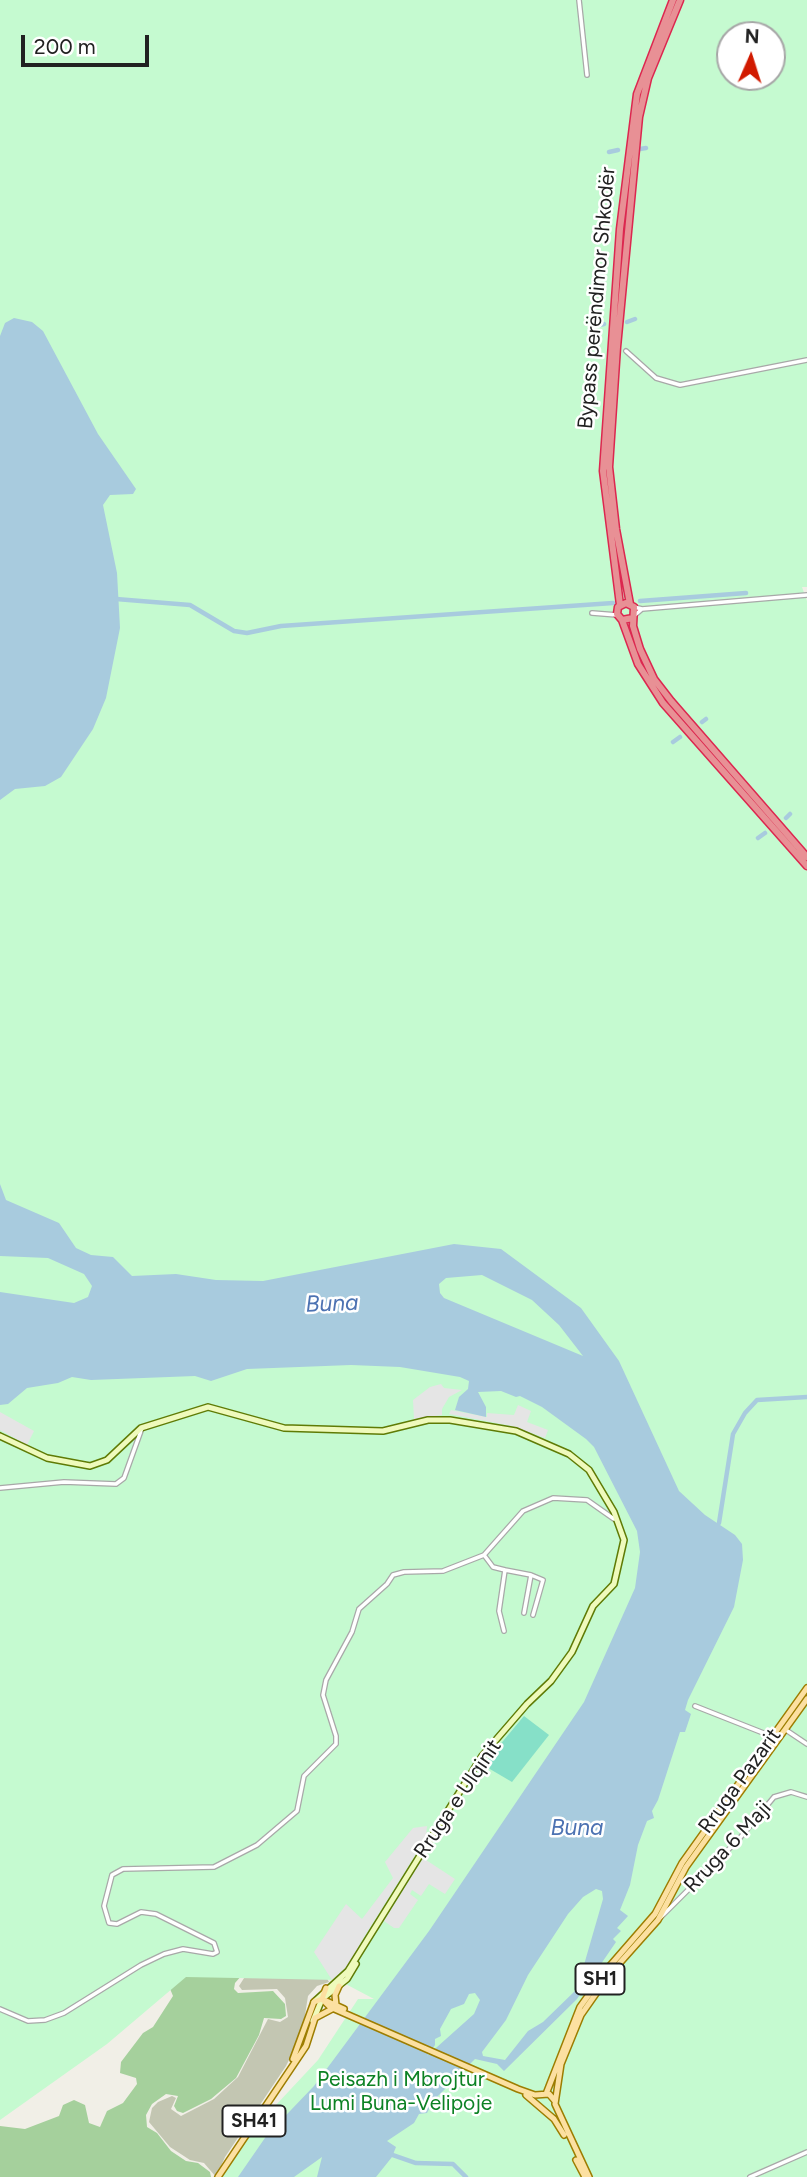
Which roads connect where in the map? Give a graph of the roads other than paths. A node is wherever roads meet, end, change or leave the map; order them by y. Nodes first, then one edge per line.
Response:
1 (579, 0) edge
2 (673, 0) edge
3 (680, 0) edge
4 (587, 75) dead end
5 (626, 351) dead end
6 (807, 360) edge
7 (807, 595) edge
8 (632, 605) junction
9 (619, 606) junction
10 (642, 609) junction
11 (610, 612) junction
12 (592, 613) dead end
13 (634, 616) junction
14 (620, 618) junction
15 (807, 857) edge
16 (807, 866) edge
17 (142, 1428) junction
18 (0, 1436) edge
19 (0, 1489) edge
20 (624, 1540) junction
21 (484, 1555) junction
22 (505, 1570) junction
23 (531, 1575) junction
24 (524, 1613) dead end
25 (533, 1615) dead end
26 (504, 1631) dead end
27 (807, 1688) edge
28 (807, 1699) edge
29 (695, 1706) dead end
30 (785, 1730) junction
31 (772, 1737) junction
32 (807, 1744) edge
33 (807, 1797) edge
34 (658, 1920) junction
35 (359, 1954) junction
36 (339, 1986) junction
37 (326, 1988) junction
38 (322, 1999) junction
39 (314, 2002) junction
40 (336, 2007) junction
41 (0, 2009) edge
42 (312, 2023) junction
43 (291, 2065) junction
44 (518, 2089) junction
45 (545, 2094) junction
46 (555, 2102) junction
47 (539, 2104) junction
48 (544, 2110) junction
49 (807, 2152) edge
50 (218, 2177) edge
51 (587, 2177) edge
52 (750, 2177) edge

1 - 4 street
2 - 9 highway, Bypass perëndimor Shkodër
3 - 8 highway, Bypass perëndimor Shkodër
5 - 6 street
7 - 10 street
8 - 9 highway
8 - 10 street
8 - 13 highway, Bypass perëndimor Shkodër
9 - 11 street
9 - 14 highway, Bypass perëndimor Shkodër
10 - 13 street
11 - 12 street
11 - 14 street
13 - 14 highway
13 - 15 highway, Bypass perëndimor Shkodër
14 - 16 highway, Bypass perëndimor Shkodër
17 - 18 main road
17 - 19 street
17 - 20 main road
20 - 21 street
20 - 35 main road, Rruga e Ulqinit
21 - 22 street
21 - 41 street
22 - 23 street
22 - 26 street
23 - 24 street
23 - 25 street
27 - 31 main road, Rruga Pazarit / SH1
28 - 30 main road, Rruga Pazarit / SH1
29 - 31 street
30 - 32 street, Rruga Pazarit
30 - 34 main road, Rruga Pazarit / SH1
31 - 45 main road, Rruga Pazarit / SH1
33 - 34 street, Rruga 6 Maji
34 - 46 main road, SH1
35 - 36 main road, Rruga e Ulqinit
35 - 37 main road, Rruga e Ulqinit
36 - 38 main road, Rruga e Ulqinit
36 - 40 main road
37 - 38 main road
37 - 39 main road, Rruga e Ulqinit
38 - 39 main road
38 - 40 main road
38 - 42 main road, Rruga e Ulqinit
39 - 43 main road, Rruga e Ulqinit / SH41
40 - 42 main road
40 - 44 main road
42 - 43 main road, Rruga e Ulqinit / SH41
43 - 50 main road, Rruga e Ulqinit / SH41
44 - 45 main road
44 - 47 main road
45 - 46 main road
45 - 47 main road
46 - 48 main road
46 - 51 main road
47 - 48 main road
48 - 51 main road
49 - 52 street

